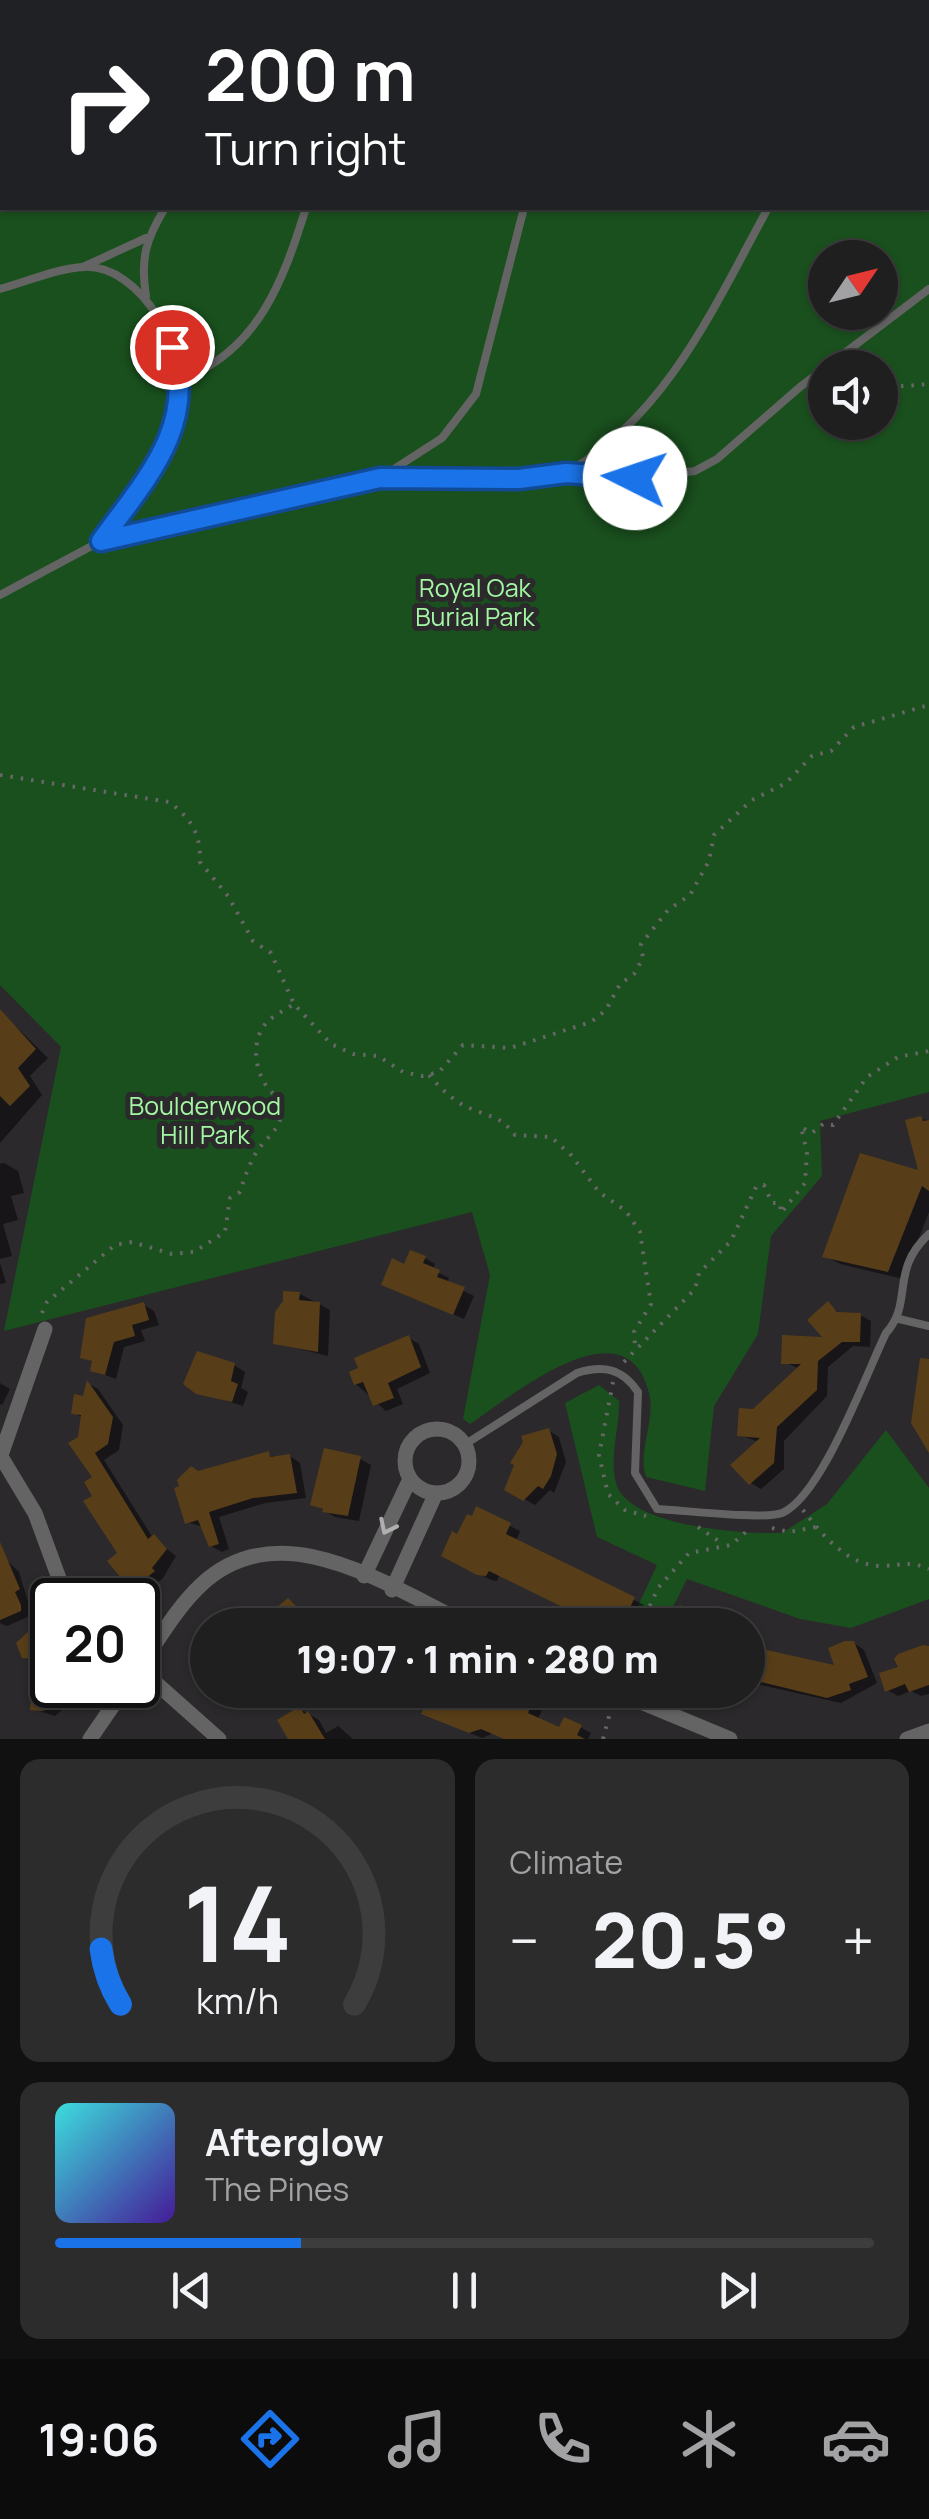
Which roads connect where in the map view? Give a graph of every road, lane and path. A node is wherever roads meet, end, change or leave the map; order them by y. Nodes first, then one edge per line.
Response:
1 (164, 210) edge
2 (305, 210) edge
3 (523, 210) edge
4 (767, 210) edge
5 (146, 238) junction
6 (83, 266) junction
7 (0, 289) edge
8 (929, 289) edge
9 (146, 296) junction
10 (182, 379) junction
11 (929, 384) edge
12 (898, 387) edge
13 (566, 473) junction
14 (380, 478) junction
15 (101, 541) junction
16 (0, 594) edge
17 (929, 705) edge
18 (0, 775) edge
19 (294, 1004) junction
20 (929, 1051) edge
21 (429, 1075) junction
22 (929, 1234) edge
23 (898, 1319) junction
24 (929, 1326) edge
25 (44, 1329) joint
26 (636, 1347) junction
27 (615, 1370) junction
28 (464, 1445) junction
29 (0, 1455) edge
30 (410, 1479) junction
31 (436, 1493) junction
32 (798, 1503) junction
33 (657, 1522) dead end
34 (691, 1525) dead end
35 (766, 1526) dead end
36 (816, 1526) junction
37 (757, 1528) dead end
38 (723, 1544) junction
39 (929, 1569) edge
40 (364, 1576) junction
41 (60, 1578) edge
42 (392, 1590) junction
43 (432, 1608) edge
44 (650, 1608) edge
45 (160, 1637) edge
46 (160, 1687) edge
47 (111, 1708) edge
48 (610, 1708) edge
49 (655, 1708) edge
50 (929, 1731) edge
51 (90, 1739) edge
52 (219, 1739) edge
53 (602, 1739) edge
54 (730, 1739) edge
55 (907, 1739) edge

1 - 5 lane
2 - 10 lane
3 - 14 lane
4 - 13 lane
5 - 6 lane
5 - 9 lane
6 - 7 lane
6 - 9 lane
8 - 13 lane
9 - 10 lane
10 - 15 lane
11 - 12 path
13 - 14 lane
14 - 15 lane
15 - 16 lane
17 - 21 path
18 - 19 path
19 - 21 path
19 - 25 path
20 - 26 path
21 - 26 path
22 - 23 lane
23 - 24 lane
23 - 32 lane
25 - 29 street
26 - 27 path
27 - 28 lane
27 - 32 lane
27 - 33 path
28 - 30 street
28 - 31 street
29 - 41 street
30 - 31 street
30 -> 40 street
31 - 42 street
32 - 36 path
34 - 38 path
35 - 36 path
36 - 39 path
37 - 38 path
38 - 44 path
40 - 42 street
40 - 45 street
42 - 43 street
46 - 52 street
47 - 51 street
48 - 53 path
49 - 54 street
50 - 55 street

